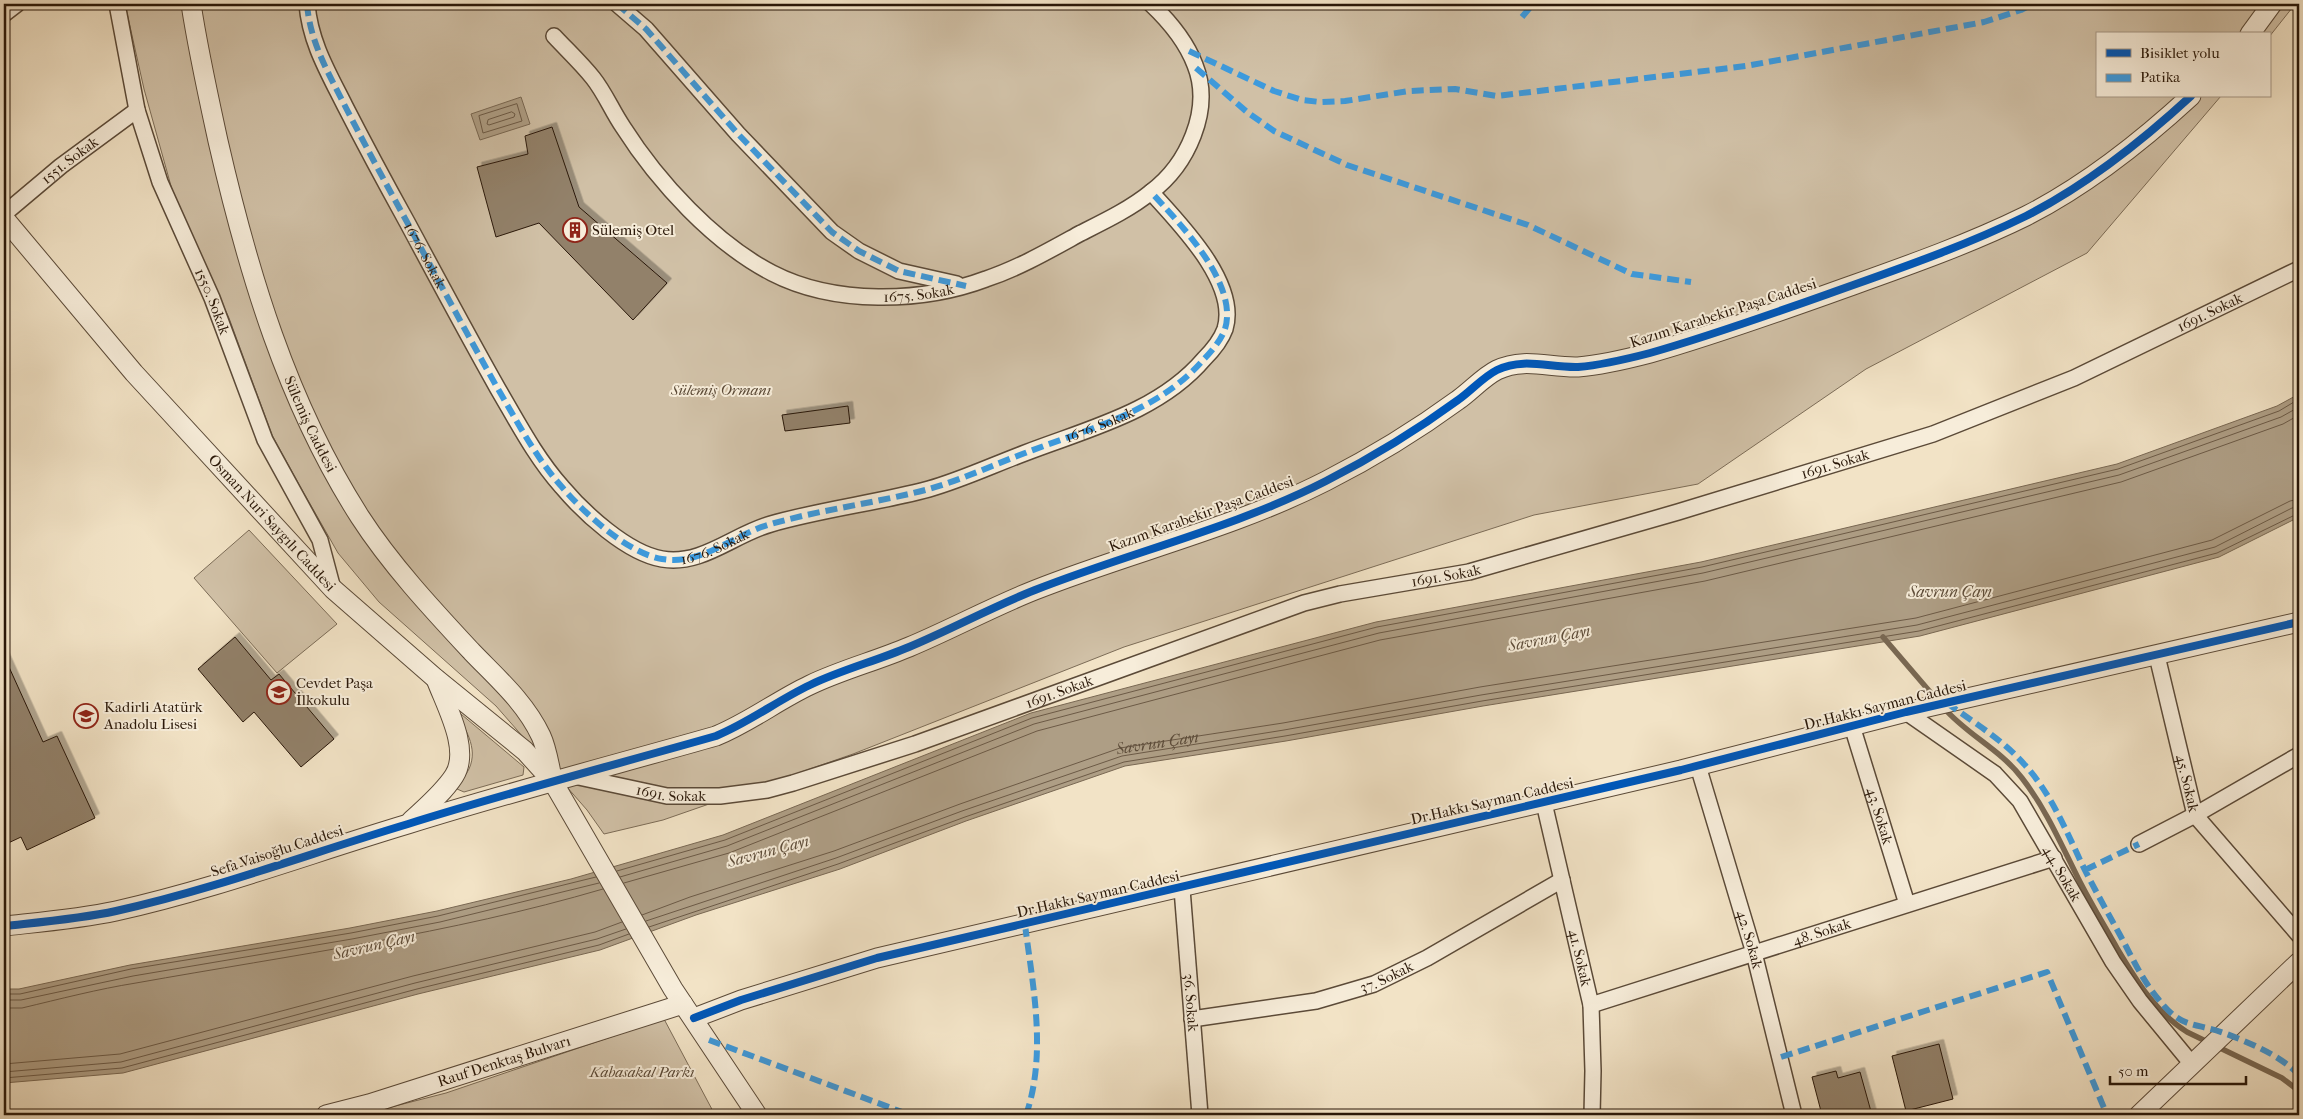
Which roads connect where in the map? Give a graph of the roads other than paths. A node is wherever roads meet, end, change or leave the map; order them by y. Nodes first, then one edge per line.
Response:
1 (17, 4) edge
2 (117, 4) edge
3 (191, 4) edge
4 (307, 4) edge
5 (617, 4) edge
6 (1151, 4) edge
7 (2272, 4) edge
8 (4, 14) edge
9 (2251, 32) edge
10 (554, 36) dead end
11 (2189, 98) edge
12 (138, 110) junction
13 (1151, 192) junction
14 (4, 214) edge
15 (8, 228) edge
16 (2299, 269) edge
17 (966, 286) junction
18 (334, 589) junction
19 (2299, 622) edge
20 (2157, 656) junction
21 (435, 678) junction
22 (1906, 712) junction
23 (1852, 726) junction
24 (2299, 756) edge
25 (1698, 766) junction
26 (574, 776) junction
27 (553, 782) junction
28 (1544, 803) junction
29 (2195, 815) junction
30 (410, 823) junction
31 (2139, 844) dead end
32 (2054, 858) junction
33 (1562, 880) junction
34 (1182, 889) junction
35 (1907, 904) junction
36 (4, 926) edge
37 (2299, 934) edge
38 (1754, 953) junction
39 (2299, 962) edge
40 (683, 1004) junction
41 (1591, 1005) junction
42 (1192, 1019) junction
43 (2191, 1063) junction
44 (326, 1115) edge
45 (757, 1115) edge
46 (1200, 1115) edge
47 (1592, 1115) edge
48 (1794, 1115) edge
49 (2139, 1115) edge

1 - 8 street
2 - 12 street, 1550. Sokak
3 - 27 street, Sülemiş Caddesi
4 - 13 street, 1676. Sokak
5 - 17 street
6 - 13 street, 1675. Sokak
7 - 9 street
10 - 17 street, 1675. Sokak
11 - 26 street, Kazım Karabekir Paşa Caddesi
12 - 14 street, 1551. Sokak
12 - 18 street, 1550. Sokak
13 - 17 street, 1675. Sokak
15 - 18 street, Osman Nuri Saygılı Caddesi
16 - 26 street, 1691. Sokak
18 - 21 street, Osman Nuri Saygılı Caddesi
19 - 20 street, Dr.Hakkı Sayman Caddesi
20 - 22 street, Dr.Hakkı Sayman Caddesi
20 - 29 street, 45. Sokak
21 - 27 street, Osman Nuri Saygılı Caddesi
21 - 30 street
22 - 23 street, Dr.Hakkı Sayman Caddesi
22 - 32 street, 44. Sokak
23 - 25 street, Dr.Hakkı Sayman Caddesi
23 - 35 street, 43. Sokak
24 - 29 street
25 - 28 street, Dr.Hakkı Sayman Caddesi
25 - 38 street, 42. Sokak
26 - 27 street, Kazım Karabekir Paşa Caddesi
27 - 30 street, Sefa Vaisoğlu Caddesi
27 - 40 street, Osman Nuri Saygılı Caddesi
28 - 33 street, 41. Sokak
28 - 34 street, Dr.Hakkı Sayman Caddesi
29 - 31 street
29 - 37 street, 45. Sokak
30 - 36 street, Sefa Vaisoğlu Caddesi
32 - 35 street, 48. Sokak
32 - 43 street, 44. Sokak
33 - 41 street, 41. Sokak
33 - 42 street, 37. Sokak
34 - 40 street, Dr.Hakkı Sayman Caddesi
34 - 42 street, 36. Sokak
35 - 38 street, 48. Sokak
38 - 41 street, 48. Sokak
38 - 48 street, 42. Sokak
39 - 43 street
40 - 44 street, Rauf Denktaş Bulvarı
40 - 45 street
41 - 47 street, 41. Sokak
42 - 46 street, 36. Sokak
43 - 49 street

